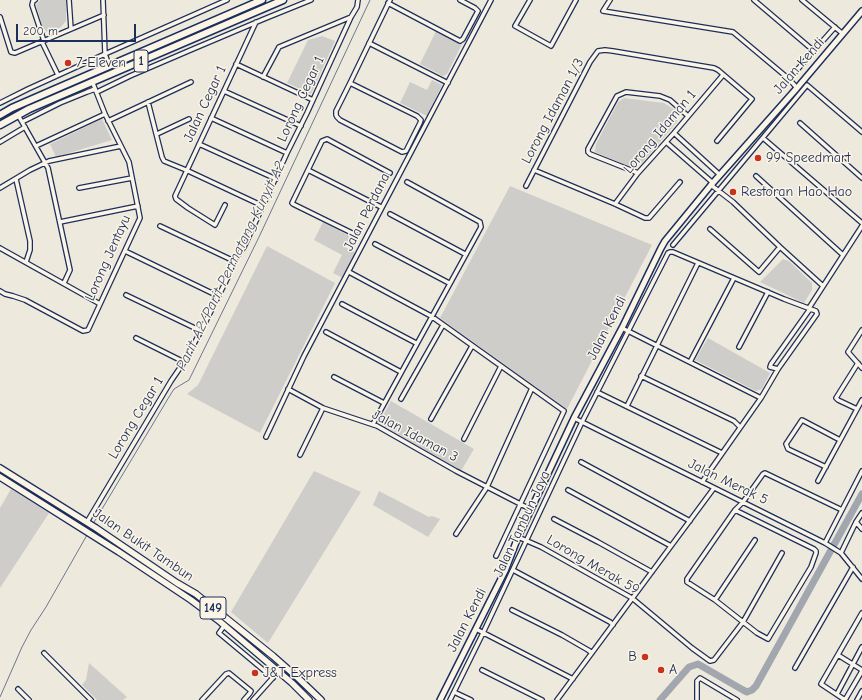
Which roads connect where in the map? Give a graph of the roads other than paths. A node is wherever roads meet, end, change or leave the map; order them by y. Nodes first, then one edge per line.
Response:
1 (35, 0) edge
2 (70, 0) edge
3 (103, 0) edge
4 (227, 0) edge
5 (262, 0) edge
6 (284, 0) edge
7 (311, 0) edge
8 (358, 0) edge
9 (460, 0) edge
10 (491, 0) edge
11 (530, 0) edge
12 (576, 0) edge
13 (610, 0) edge
14 (754, 0) edge
15 (802, 0) edge
16 (389, 2) edge
17 (261, 10) junction
18 (862, 11) edge
19 (104, 15) junction
20 (0, 17) edge
21 (351, 17) junction
22 (264, 19) junction
23 (256, 22) junction
24 (835, 27) junction
25 (71, 29) junction
26 (843, 34) junction
27 (43, 41) junction
28 (369, 42) junction
29 (814, 51) junction
30 (104, 54) junction
31 (236, 64) junction
32 (109, 66) junction
33 (58, 75) junction
34 (723, 75) junction
35 (263, 77) junction
36 (789, 79) junction
37 (92, 81) junction
38 (802, 81) junction
39 (191, 82) dead end
40 (350, 83) junction
41 (448, 83) junction
42 (808, 85) junction
43 (797, 88) junction
44 (96, 91) junction
45 (224, 91) junction
46 (313, 100) junction
47 (148, 102) junction
48 (0, 103) edge
49 (105, 114) junction
50 (0, 115) edge
51 (18, 115) junction
52 (688, 116) junction
53 (211, 118) junction
54 (189, 119) dead end
55 (108, 121) junction
56 (22, 122) junction
57 (800, 124) dead end
58 (0, 125) edge
59 (301, 126) junction
60 (25, 128) junction
61 (862, 132) edge
62 (674, 133) junction
63 (157, 134) junction
64 (763, 138) junction
65 (716, 141) dead end
66 (0, 142) edge
67 (666, 142) junction
68 (199, 144) junction
69 (36, 146) junction
70 (120, 146) junction
71 (288, 153) junction
72 (45, 163) junction
73 (186, 170) junction
74 (308, 170) junction
75 (534, 170) junction
76 (390, 173) dead end
77 (638, 173) junction
78 (720, 175) junction
79 (756, 176) dead end
80 (132, 178) junction
81 (862, 178) edge
82 (276, 179) junction
83 (16, 180) junction
84 (407, 182) dead end
85 (680, 182) dead end
86 (712, 184) junction
87 (526, 186) dead end
88 (0, 188) edge
89 (79, 188) dead end
90 (719, 191) junction
91 (615, 204) junction
92 (225, 205) dead end
93 (138, 206) junction
94 (263, 206) junction
95 (381, 207) junction
96 (390, 214) dead end
97 (60, 222) junction
98 (862, 225) edge
99 (160, 226) dead end
100 (710, 229) dead end
101 (356, 235) dead end
102 (375, 244) dead end
103 (673, 245) dead end
104 (0, 248) edge
105 (780, 248) junction
106 (125, 251) junction
107 (465, 254) junction
108 (843, 256) junction
109 (234, 261) junction
110 (26, 262) junction
111 (698, 263) junction
112 (349, 272) junction
113 (734, 278) junction
114 (64, 283) junction
115 (449, 283) junction
116 (823, 286) junction
117 (0, 291) edge
118 (768, 292) junction
119 (126, 295) dead end
120 (218, 296) junction
121 (100, 304) junction
122 (342, 304) dead end
123 (810, 308) junction
124 (431, 316) junction
125 (443, 325) junction
126 (622, 328) junction
127 (201, 330) junction
128 (862, 330) edge
129 (326, 332) dead end
130 (628, 332) junction
131 (136, 338) dead end
132 (416, 343) junction
133 (472, 346) junction
134 (657, 346) junction
135 (739, 347) dead end
136 (184, 362) junction
137 (690, 362) junction
138 (858, 363) junction
139 (501, 366) junction
140 (862, 368) edge
141 (778, 369) junction
142 (400, 372) junction
143 (641, 376) junction
144 (334, 377) dead end
145 (532, 388) junction
146 (288, 389) junction
147 (597, 392) junction
148 (761, 398) junction
149 (401, 399) dead end
150 (862, 400) edge
151 (384, 403) junction
152 (627, 406) junction
153 (323, 408) junction
154 (857, 409) junction
155 (574, 418) junction
156 (431, 419) dead end
157 (582, 422) junction
158 (373, 424) junction
159 (740, 427) junction
160 (266, 437) dead end
161 (464, 439) dead end
162 (840, 440) junction
163 (722, 453) junction
164 (300, 455) dead end
165 (581, 462) dead end
166 (826, 467) junction
167 (0, 468) edge
168 (862, 471) edge
169 (0, 477) edge
170 (818, 481) dead end
171 (702, 482) junction
172 (487, 487) junction
173 (714, 488) junction
174 (568, 490) dead end
175 (743, 502) junction
176 (520, 504) junction
177 (530, 509) junction
178 (736, 510) junction
179 (842, 510) junction
180 (862, 513) edge
181 (554, 519) dead end
182 (690, 521) junction
183 (87, 522) junction
184 (856, 522) junction
185 (862, 529) edge
186 (456, 534) dead end
187 (518, 537) junction
188 (755, 540) dead end
189 (527, 541) junction
190 (827, 544) junction
191 (671, 546) junction
192 (782, 553) dead end
193 (841, 553) junction
194 (496, 556) dead end
195 (853, 567) junction
196 (513, 570) junction
197 (652, 572) junction
198 (862, 579) edge
199 (632, 598) junction
200 (715, 600) junction
201 (512, 610) dead end
202 (862, 613) edge
203 (743, 622) junction
204 (613, 625) junction
205 (224, 626) junction
206 (476, 629) junction
207 (483, 633) junction
208 (862, 647) edge
209 (44, 653) dead end
210 (592, 653) junction
211 (838, 656) junction
212 (853, 664) junction
213 (796, 668) dead end
214 (482, 670) dead end
215 (862, 670) edge
216 (278, 672) junction
217 (273, 678) junction
218 (573, 679) junction
219 (18, 688) dead end
220 (862, 691) edge
221 (454, 692) junction
222 (837, 694) junction
223 (29, 700) edge
224 (91, 700) edge
225 (202, 700) edge
226 (244, 700) edge
227 (253, 700) edge
228 (309, 700) edge
229 (321, 700) edge
230 (440, 700) edge
231 (450, 700) edge
232 (472, 700) edge
233 (542, 700) edge
234 (558, 700) edge
235 (696, 700) edge
236 (737, 700) edge
237 (845, 700) edge
238 (856, 700) edge

1 - 27 street
2 - 25 street
3 - 19 street
4 - 30 street
5 - 32 highway, 1
6 - 17 highway, 1
7 - 22 street
8 - 21 street, Lorong Cegar 1
9 - 16 street
10 - 41 street, Jalan Perdana
11 - 12 street
13 - 36 street
14 - 29 street
15 - 24 street
16 - 28 street
17 - 22 street
17 - 37 highway, 1
18 - 26 street, Jalan Kendi
19 - 25 street
19 - 30 street
20 - 27 street
21 - 35 street
21 - 46 street, Lorong Cegar 1
22 - 23 street
23 - 31 street, Jalan Cegar 1
23 - 44 street
24 - 26 street
24 - 29 street
25 - 27 street
26 - 38 street, Jalan Kendi
27 - 33 street
28 - 40 street
28 - 41 street
29 - 36 street
30 - 32 street
30 - 33 street
31 - 35 street
31 - 45 street, Jalan Cegar 1
32 - 50 highway, 1
33 - 48 street
34 - 52 street, Lorong Idaman 1
34 - 65 street, Lorong Idaman 1/3
34 - 75 street, Lorong Idaman 1/3
35 - 46 street
36 - 43 street
37 - 44 street, Lorong Jentayu
37 - 51 highway, 1
38 - 42 street
38 - 43 street, Jalan Kendi
39 - 47 street
40 - 40 street
41 - 95 street, Jalan Perdana
42 - 61 street
42 - 64 street, Jalan Kendi
43 - 78 street, Jalan Kendi
44 - 49 street, Lorong Jentayu
44 - 56 street
45 - 53 street, Jalan Cegar 1
45 - 59 street
46 - 59 street, Lorong Cegar 1
47 - 55 street
47 - 63 street
49 - 55 street, Lorong Jentayu
49 - 69 street
51 - 56 street
51 - 58 highway, 1
52 - 62 street, Lorong Idaman 1
52 - 77 street
53 - 68 street, Jalan Cegar 1
53 - 71 street
54 - 63 street
55 - 70 street, Lorong Jentayu
56 - 60 street
57 - 81 street
59 - 71 street, Lorong Cegar 1
60 - 66 street
60 - 69 street
62 - 67 street, Lorong Idaman 1
62 - 78 street
63 - 73 street
64 - 90 street, Jalan Kendi
64 - 98 street
67 - 77 street, Lorong Idaman 1
67 - 86 street
68 - 73 street, Jalan Cegar 1
68 - 82 street
69 - 72 street
70 - 72 street
70 - 80 street, Lorong Jentayu
71 - 82 street, Lorong Cegar 1
72 - 83 street
72 - 97 street
73 - 92 street, Jalan Cegar 1
73 - 94 street
74 - 76 street
74 - 95 street
74 - 101 street
75 - 87 street, Lorong Idaman 1/3
75 - 91 street
77 - 91 street, Lorong Idaman 1
78 - 86 street, Jalan Kendi
79 - 108 street
80 - 89 street
80 - 93 street, Lorong Jentayu
82 - 94 street, Lorong Cegar 1
83 - 88 street
83 - 110 street
84 - 107 street
85 - 91 street
86 - 90 street
86 - 126 street, Jalan Kendi
90 - 103 street, Jalan Kendi
90 - 105 street
93 - 97 street
93 - 106 street, Lorong Jentayu
94 - 109 street, Lorong Cegar 1
95 - 112 street, Jalan Perdana
96 - 107 street
97 - 114 street
98 - 108 street
99 - 109 street
100 - 105 street
102 - 115 street
104 - 110 street
105 - 116 street
106 - 120 street
106 - 121 street, Lorong Jentayu
107 - 115 street
108 - 116 street
109 - 120 street, Lorong Cegar 1
110 - 114 street
111 - 113 street
111 - 130 street, Jalan Kendi
111 - 134 street
112 - 124 street
112 - 146 street, Jalan Perdana
113 - 118 street
113 - 137 street
114 - 121 street
115 - 124 street
116 - 123 street
117 - 121 street, Lorong Jentayu
118 - 123 street
118 - 135 street
119 - 127 street
120 - 127 street, Lorong Cegar 1
122 - 132 street
123 - 141 street
123 - 141 street
124 - 125 street
124 - 132 street
125 - 133 street
125 - 149 street
126 - 130 street
126 - 155 street, Jalan Kendi
127 - 136 street, Lorong Cegar 1
128 - 138 street
129 - 142 street
130 - 134 street
130 - 147 street, Jalan Kendi
131 - 136 street
132 - 142 street
133 - 139 street
133 - 156 street
134 - 137 street
134 - 143 street
136 - 183 street, Lorong Cegar 1
137 - 148 street
138 - 140 street
138 - 154 street
139 - 145 street
139 - 161 street
141 - 148 street
142 - 151 street
143 - 152 street
143 - 159 street
144 - 151 street
145 - 172 street
145 - 176 street
146 - 153 street, Jalan Idaman 3
146 - 160 street, Jalan Perdana
147 - 152 street
147 - 157 street, Jalan Kendi
148 - 159 street
150 - 154 street
151 - 158 street
152 - 163 street
153 - 158 street, Jalan Idaman 3
153 - 164 street
154 - 162 street
155 - 157 street, Jalan Merak 5
155 - 177 street, Jalan Kendi
157 - 171 street, Jalan Merak 5
157 - 189 street, Jalan Tambun Jaya
158 - 172 street, Jalan Idaman 3
159 - 163 street
162 - 166 street
162 - 166 street
163 - 171 street
165 - 182 street
166 - 170 street
167 - 183 main road, Jalan Bukit Tambun / 149
168 - 179 street
169 - 205 main road, Jalan Bukit Tambun / 149
171 - 173 street, Jalan Merak 5
172 - 176 street, Jalan Idaman 3
172 - 186 street
173 - 175 street, Jalan Merak 5
173 - 182 street
174 - 191 street
175 - 178 street
175 - 179 street
175 - 190 street, Jalan Merak 5
176 - 177 street, Jalan Idaman 3
176 - 194 street
177 - 187 street, Jalan Kendi
178 - 200 street
178 - 203 street
179 - 190 street
180 - 184 street
181 - 197 street
182 - 191 street
183 - 229 main road, Jalan Bukit Tambun / 149
184 - 185 street
184 - 193 street
187 - 189 street, Lorong Merak 59
187 - 206 street, Jalan Kendi
188 - 200 street
189 - 196 street, Jalan Tambun Jaya
189 - 199 street, Lorong Merak 59
190 - 193 street, Jalan Merak 5
191 - 197 street
192 - 203 street
193 - 195 street, Jalan Merak 5
195 - 198 street, Jalan Merak 5
195 - 213 street
196 - 204 street
196 - 207 street, Jalan Tambun Jaya
197 - 199 street
199 - 203 street, Lorong Merak 59
199 - 204 street
200 - 203 street
201 - 210 street
202 - 211 street
204 - 210 street
205 - 216 main road, Jalan Bukit Tambun / 149
205 - 217 street
206 - 207 street
206 - 230 street, Jalan Kendi
207 - 218 street
207 - 221 street, Jalan Tambun Jaya
208 - 212 street
209 - 224 street
210 - 218 street
211 - 212 street
211 - 222 street
212 - 215 street
212 - 222 street
214 - 233 street
215 - 237 street
216 - 217 street
216 - 228 main road, Jalan Bukit Tambun / 149
217 - 227 street
218 - 234 street
219 - 223 street
220 - 238 street
221 - 231 street, Jalan Tambun Jaya
221 - 232 street
222 - 237 street
225 - 226 street
235 - 236 street

